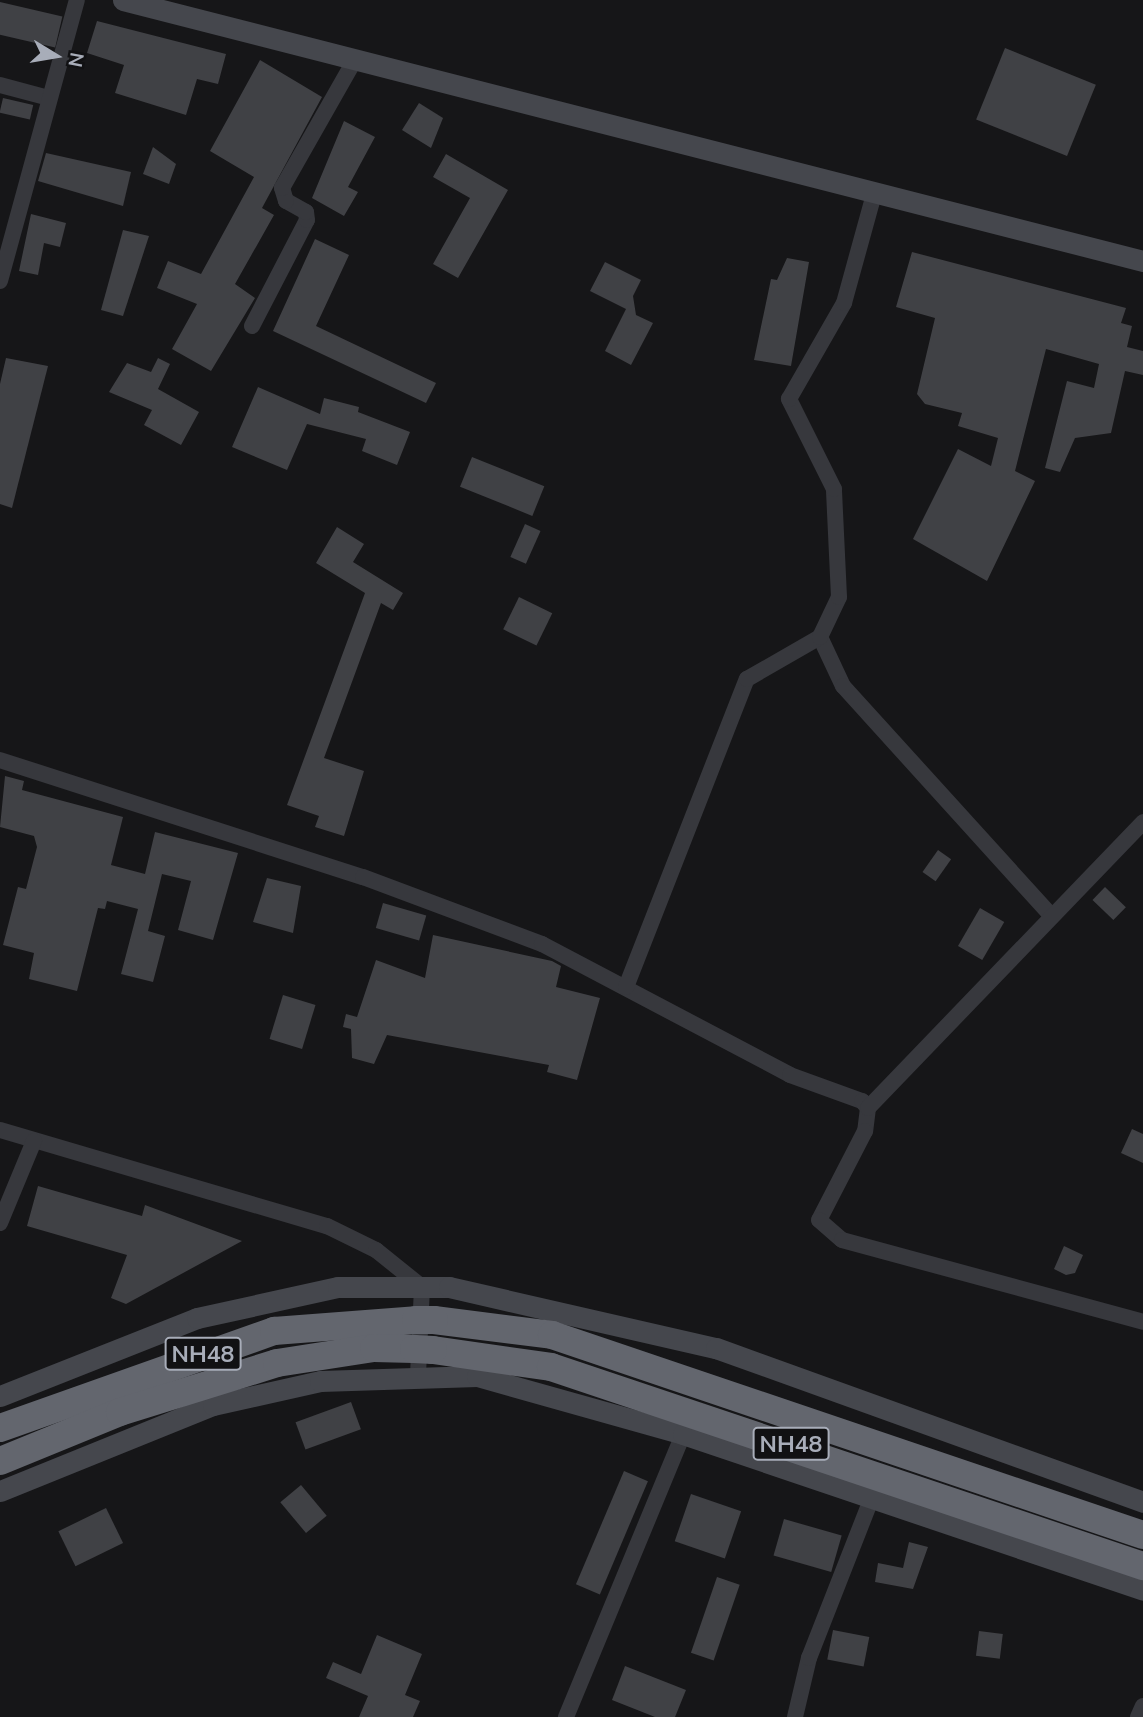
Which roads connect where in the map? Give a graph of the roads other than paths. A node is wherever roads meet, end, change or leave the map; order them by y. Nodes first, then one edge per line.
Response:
1 (77, 0) edge
2 (123, 0) edge
3 (353, 63) junction
4 (0, 85) edge
5 (49, 97) junction
6 (874, 194) junction
7 (1143, 261) edge
8 (0, 281) edge
9 (252, 326) dead end
10 (820, 637) junction
11 (0, 760) edge
12 (1143, 822) edge
13 (1051, 915) junction
14 (626, 987) junction
15 (868, 1108) junction
16 (0, 1130) edge
17 (34, 1141) junction
18 (0, 1223) edge
19 (422, 1287) junction
20 (1143, 1322) edge
21 (422, 1358) junction
22 (0, 1396) edge
23 (0, 1428) edge
24 (683, 1434) junction
25 (0, 1461) edge
26 (0, 1491) edge
27 (872, 1497) junction
28 (1143, 1502) edge
29 (1143, 1535) edge
30 (1143, 1566) edge
31 (1143, 1590) edge
32 (1143, 1706) edge
33 (566, 1717) edge
34 (795, 1717) edge
35 (1138, 1717) edge

1 - 5 street
2 - 3 street
3 - 6 street
3 - 9 street
4 - 5 street
5 - 8 street
6 - 7 street
6 - 10 street
10 - 13 street
10 - 14 street
11 - 14 street
12 - 13 street
13 - 15 street
14 - 15 street
15 - 20 street
16 - 17 street
17 - 18 street
17 - 19 street
19 - 21 street
19 - 22 street
19 - 28 street
21 - 24 street
21 - 25 highway, NH48
21 - 26 street
21 - 30 highway, NH48
23 - 29 highway, NH48
24 - 27 street
24 - 33 street
27 - 31 street
27 - 34 street
32 - 35 street

